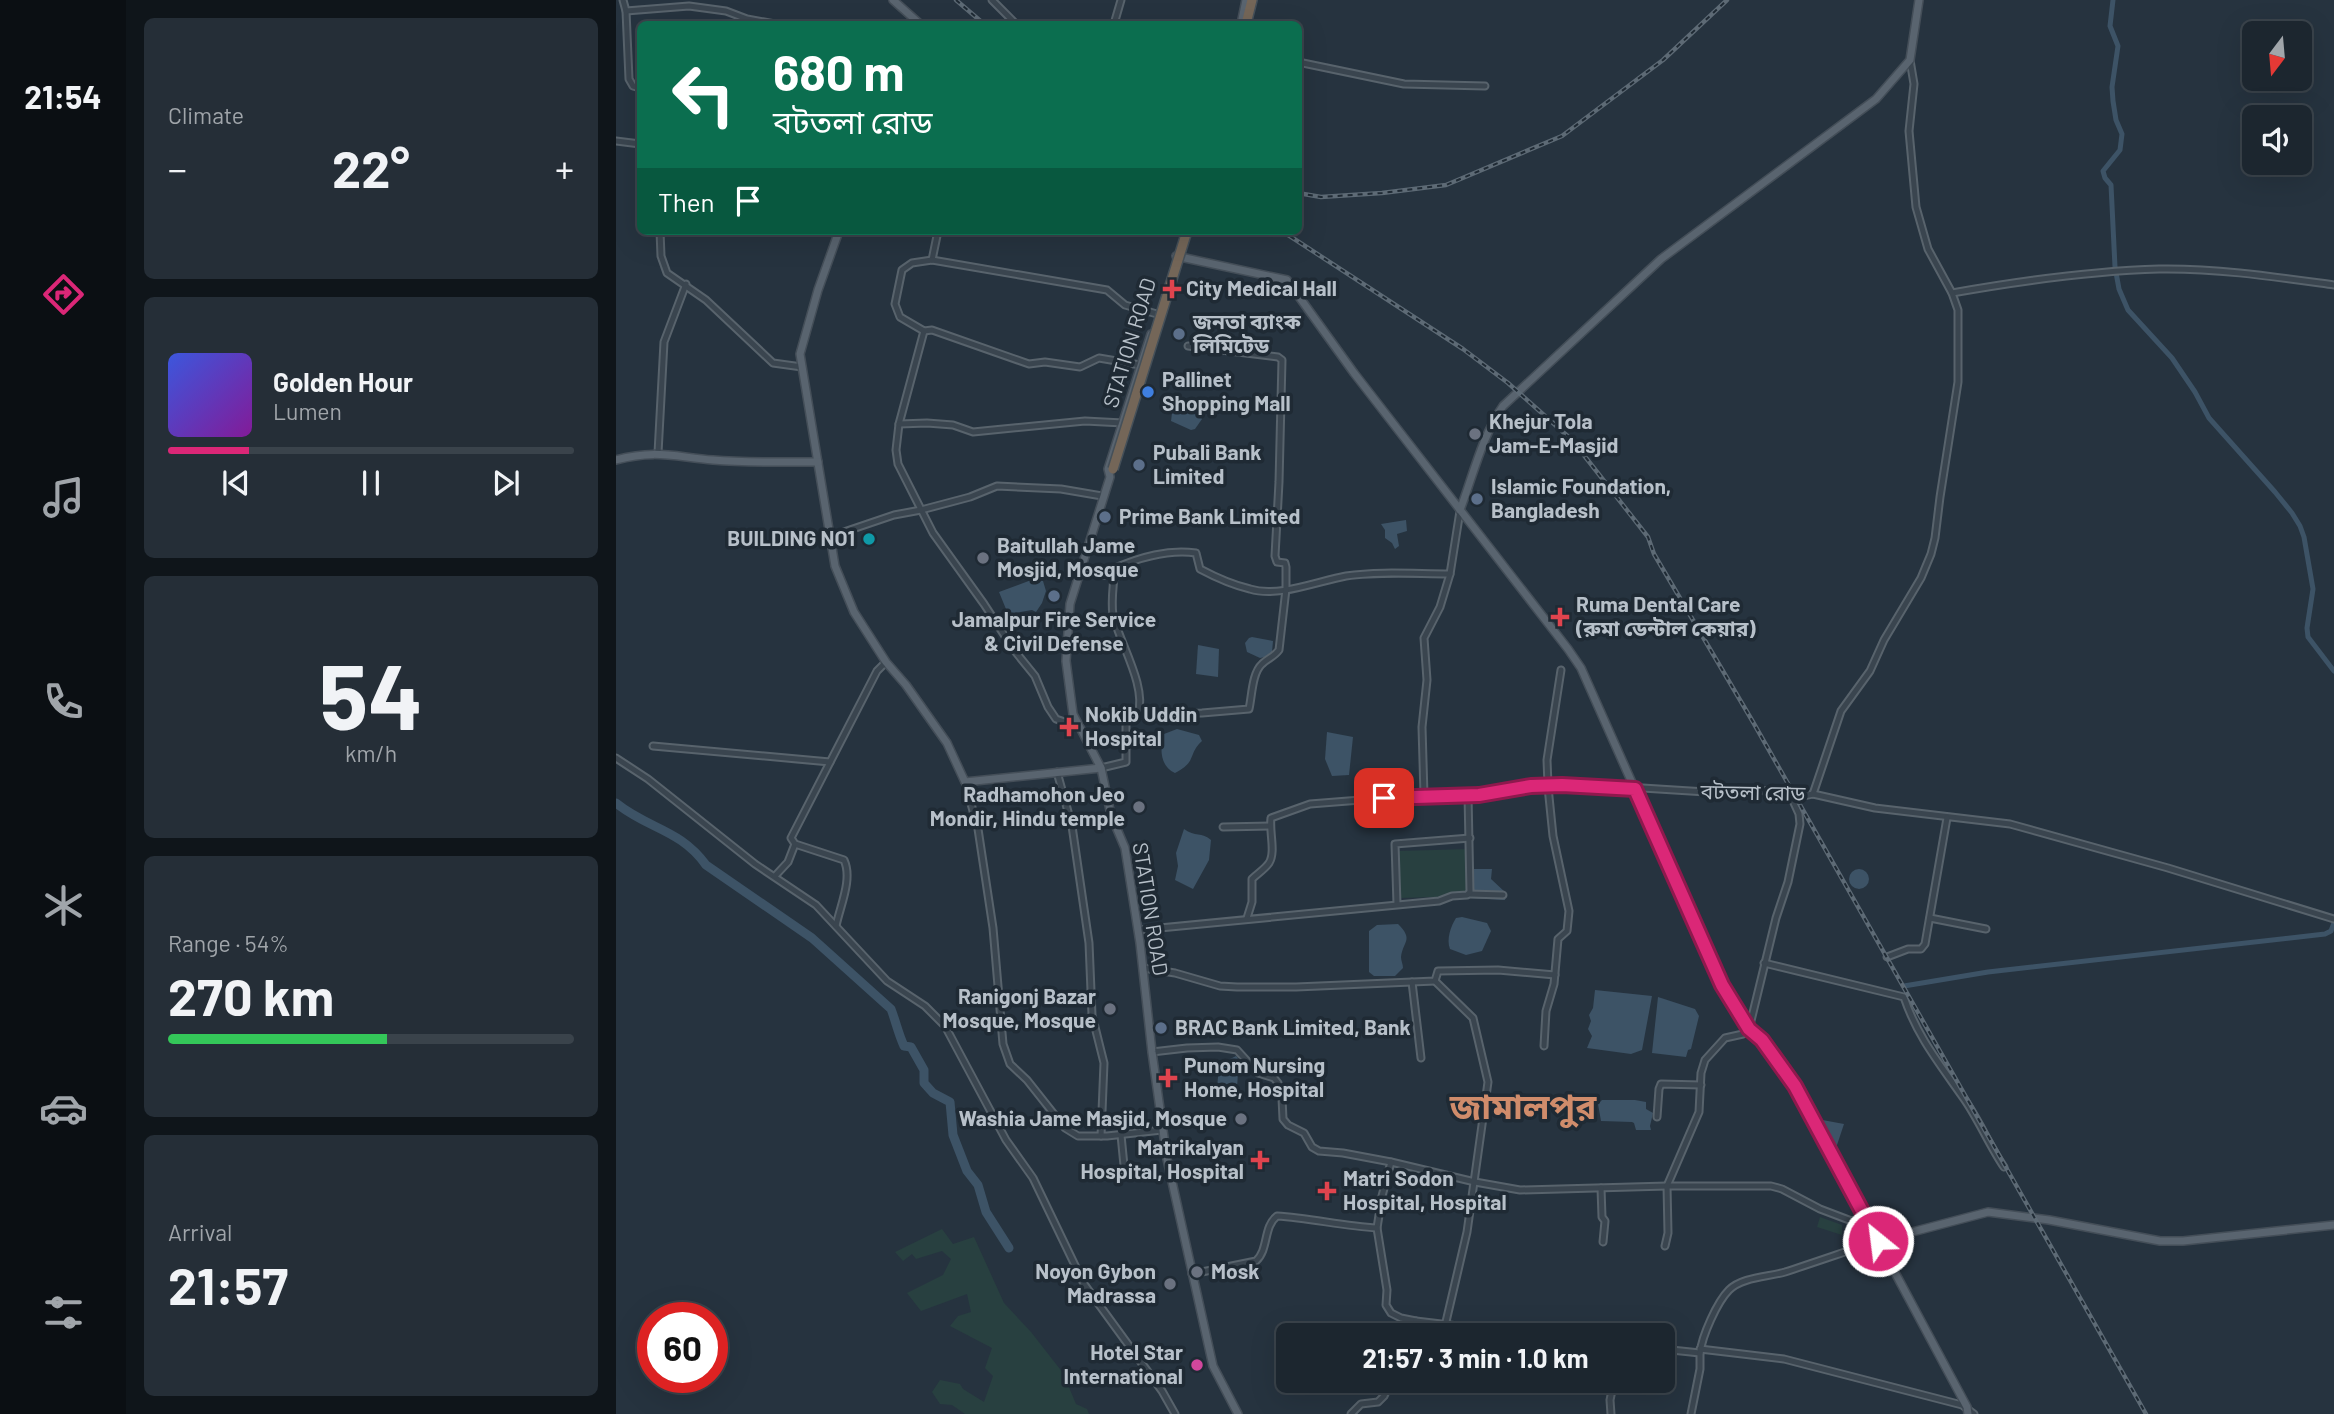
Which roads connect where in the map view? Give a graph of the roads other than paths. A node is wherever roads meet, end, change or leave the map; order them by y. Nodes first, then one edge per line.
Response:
1 (623, 0) edge
2 (893, 0) edge
3 (992, 0) edge
4 (1121, 0) edge
5 (1246, 0) edge
6 (1252, 0) edge
7 (1919, 0) edge
8 (626, 11) junction
9 (744, 21) edge
10 (917, 21) edge
11 (1013, 21) edge
12 (1115, 21) edge
13 (1242, 21) edge
14 (1248, 21) edge
15 (1910, 60) junction
16 (1302, 63) edge
17 (1485, 86) dead end
18 (637, 87) edge
19 (616, 141) edge
20 (637, 144) edge
21 (660, 235) edge
22 (838, 235) edge
23 (937, 235) edge
24 (1183, 235) edge
25 (1184, 235) edge
26 (1175, 256) junction
27 (932, 260) junction
28 (685, 284) junction
29 (2334, 285) edge
30 (1952, 293) junction
31 (1157, 314) junction
32 (924, 331) junction
33 (1188, 346) dead end
34 (1140, 365) junction
35 (802, 367) junction
36 (1123, 423) junction
37 (899, 424) junction
38 (658, 453) junction
39 (616, 460) edge
40 (818, 462) junction
41 (1111, 473) junction
42 (1102, 496) junction
43 (921, 510) junction
44 (1461, 510) junction
45 (830, 537) junction
46 (1079, 573) junction
47 (1450, 574) junction
48 (1114, 576) junction
49 (1286, 589) junction
50 (886, 663) junction
51 (1560, 670) dead end
52 (1138, 715) junction
53 (1080, 727) junction
54 (653, 746) dead end
55 (616, 758) edge
56 (830, 762) junction
57 (1101, 768) junction
58 (1057, 772) junction
59 (965, 782) junction
60 (1548, 786) junction
61 (1635, 789) junction
62 (1788, 789) junction
63 (1813, 794) junction
64 (1424, 795) junction
65 (1468, 795) junction
66 (1947, 818) junction
67 (1270, 826) junction
68 (1223, 828) dead end
69 (1469, 838) junction
70 (795, 844) junction
71 (775, 876) junction
72 (1469, 894) junction
73 (1503, 895) dead end
74 (1397, 904) junction
75 (1247, 918) junction
76 (1930, 918) junction
77 (2333, 919) edge
78 (836, 926) junction
79 (1986, 929) dead end
80 (1139, 930) junction
81 (1887, 957) dead end
82 (1765, 963) junction
83 (1143, 968) junction
84 (1555, 975) junction
85 (1435, 981) junction
86 (1412, 982) junction
87 (1749, 1029) junction
88 (1544, 1046) dead end
89 (1152, 1052) junction
90 (1420, 1058) dead end
91 (1701, 1085) junction
92 (1657, 1117) dead end
93 (1163, 1130) junction
94 (1121, 1135) junction
95 (1101, 1136) junction
96 (1391, 1162) junction
97 (2004, 1167) dead end
98 (1125, 1176) dead end
99 (1475, 1182) junction
100 (1667, 1186) junction
101 (1601, 1188) junction
102 (2334, 1224) edge
103 (1377, 1228) junction
104 (1870, 1228) junction
105 (1878, 1241) junction
106 (1603, 1242) dead end
107 (1665, 1246) dead end
108 (1192, 1274) junction
109 (1416, 1321) joint
110 (1428, 1323) edge
111 (1446, 1323) edge
112 (1675, 1350) edge
113 (1700, 1351) junction
114 (1384, 1393) edge
115 (1611, 1393) edge
116 (1967, 1411) edge
117 (1175, 1414) edge
118 (1238, 1414) edge
119 (1351, 1414) edge
120 (1611, 1414) edge
121 (1692, 1414) edge
122 (1974, 1414) edge

1 - 8 street
2 - 10 main road
3 - 11 street
4 - 12 street
5 - 13 main road
6 - 14 highway
7 - 15 main road
8 - 9 street
8 - 18 street
15 - 30 street
15 - 44 main road
16 - 17 street
19 - 20 street
21 - 28 street
22 - 35 main road
23 - 27 street
24 - 26 main road, STATION ROAD
25 - 41 highway, bridge
26 - 31 main road, STATION ROAD
26 - 44 main road
27 - 31 street
27 - 32 street
28 - 35 street
28 - 38 street
29 - 30 street
30 - 63 street
31 - 34 main road, STATION ROAD
32 - 34 street
32 - 37 street
33 - 49 street
34 - 36 main road, STATION ROAD
35 - 40 main road
36 - 37 street
36 - 41 main road, STATION ROAD
37 - 43 street
38 - 39 main road
38 - 40 main road
40 - 45 main road
41 - 42 main road, STATION ROAD
42 - 43 street
42 - 46 main road, STATION ROAD
43 - 45 street
43 - 53 street
44 - 47 street
44 - 61 main road
45 - 50 main road
46 - 48 street
46 - 53 main road, STATION ROAD
47 - 49 street
47 - 64 street
48 - 49 street
48 - 52 street
49 - 52 street
50 - 56 street
50 - 59 main road
51 - 60 street
52 - 57 street
53 - 57 main road, STATION ROAD
54 - 56 street
55 - 71 street
56 - 70 street
57 - 58 main road
57 - 80 main road, STATION ROAD
58 - 59 main road
58 - 95 street
59 - 95 street
60 - 61 street, বটতলা রোড
60 - 65 street, বটতলা রোড
60 - 84 street
61 - 62 street, বটতলা রোড
61 - 87 main road
62 - 63 street, বটতলা রোড
62 - 82 street
63 - 66 street, বটতলা রোড
64 - 65 street, বটতলা রোড
64 - 67 street, বটতলা রোড
65 - 69 street
66 - 76 street
66 - 77 street, বটতলা রোড
67 - 68 street
67 - 75 street
69 - 72 street
69 - 74 street
70 - 71 street
70 - 78 street
71 - 78 street
72 - 73 street
72 - 74 street
74 - 75 street
75 - 80 street
76 - 79 street
76 - 81 street
78 - 117 street
80 - 83 main road, STATION ROAD
82 - 87 street
82 - 97 street
83 - 86 street
83 - 89 main road, STATION ROAD
84 - 85 street
84 - 88 street
85 - 86 street
85 - 99 street
86 - 90 street
87 - 91 street
87 - 104 main road
89 - 93 main road, STATION ROAD
89 - 96 street
91 - 92 street
91 - 100 street
93 - 94 street
93 - 108 main road, STATION ROAD
94 - 95 street
94 - 98 street
96 - 99 street
96 - 103 street
99 - 101 street
99 - 111 street
100 - 101 street
100 - 104 street
100 - 107 street
101 - 106 street
102 - 105 main road
103 - 108 street
103 - 109 street
104 - 105 main road
105 - 113 street
105 - 116 main road
108 - 118 main road, STATION ROAD
109 - 110 street
112 - 113 street
113 - 116 street
113 - 121 street
114 - 119 street
115 - 120 street
116 - 122 street

